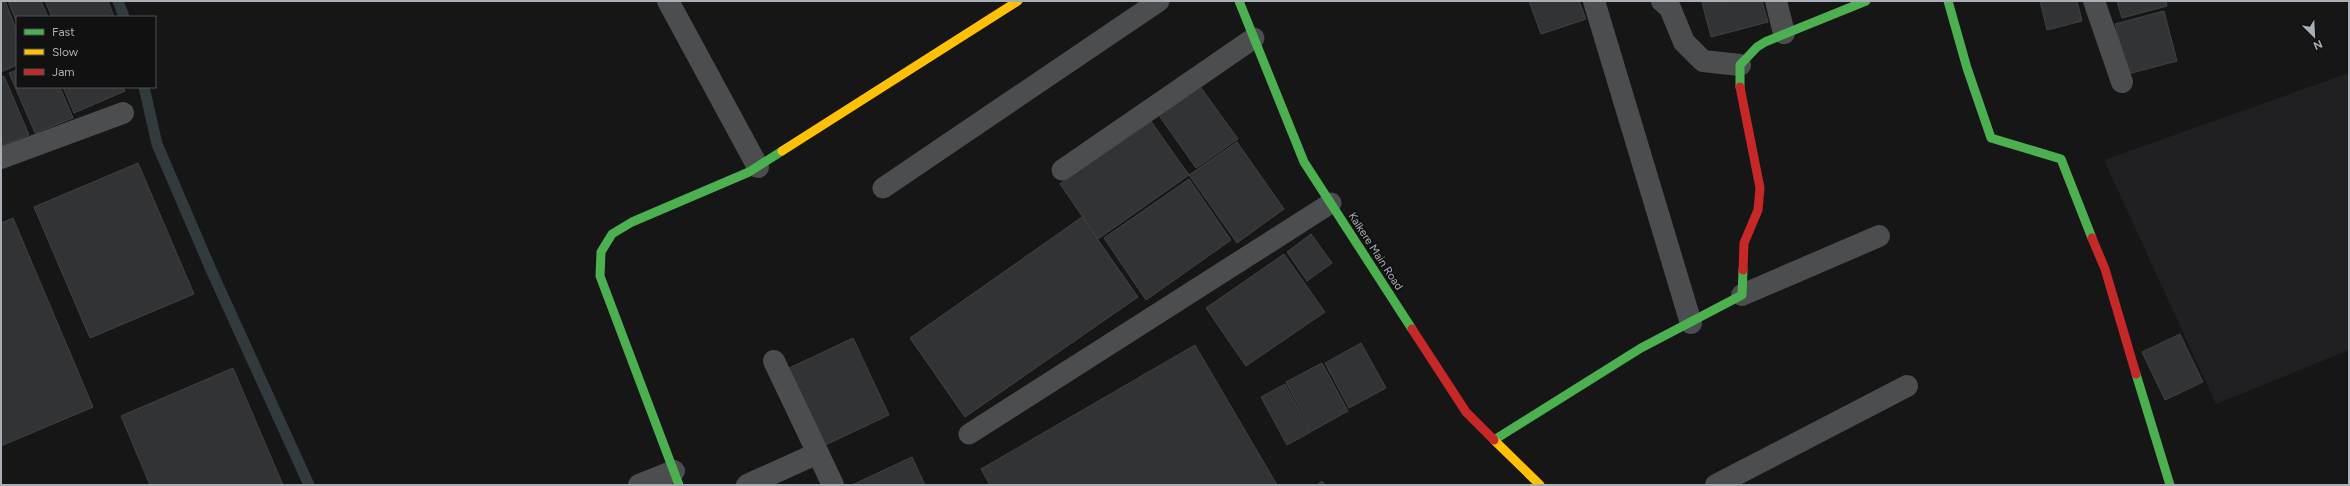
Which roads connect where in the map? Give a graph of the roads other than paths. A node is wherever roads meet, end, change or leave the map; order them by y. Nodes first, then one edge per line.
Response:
1 (668, 1) edge
2 (1018, 1) edge
3 (1159, 1) edge
4 (1239, 1) edge
5 (1594, 1) edge
6 (1662, 1) edge
7 (1776, 1) edge
8 (1866, 1) edge
9 (1948, 1) edge
10 (2094, 1) edge
11 (1784, 33) junction
12 (1254, 38) junction
13 (1740, 65) junction
14 (2122, 82) dead end
15 (123, 113) dead end
16 (1, 158) edge
17 (758, 167) junction
18 (1062, 170) dead end
19 (883, 188) dead end
20 (1331, 203) junction
21 (1879, 236) dead end
22 (1742, 295) junction
23 (1691, 323) junction
24 (774, 361) dead end
25 (1907, 386) dead end
26 (969, 434) dead end
27 (1494, 440) junction
28 (818, 453) junction
29 (677, 478) edge
30 (639, 485) edge
31 (747, 485) edge
32 (833, 485) edge
33 (1540, 485) edge
34 (1716, 485) edge
35 (2170, 485) edge

1 - 17 street
2 - 17 street
3 - 19 lane
4 - 12 street, Kalkere Main Road
5 - 23 street
6 - 13 street
7 - 11 street
8 - 11 street
9 - 35 street
10 - 14 street
11 - 13 street
12 - 18 lane
12 - 20 street, Kalkere Main Road
13 - 22 street
15 - 16 street
17 - 29 street
20 - 26 lane
20 - 27 street, Kalkere Main Road
21 - 22 street
22 - 23 street
23 - 27 street
24 - 28 street
25 - 34 street
27 - 33 street, Kalkere Main Road
28 - 31 street
28 - 32 street
29 - 30 street

